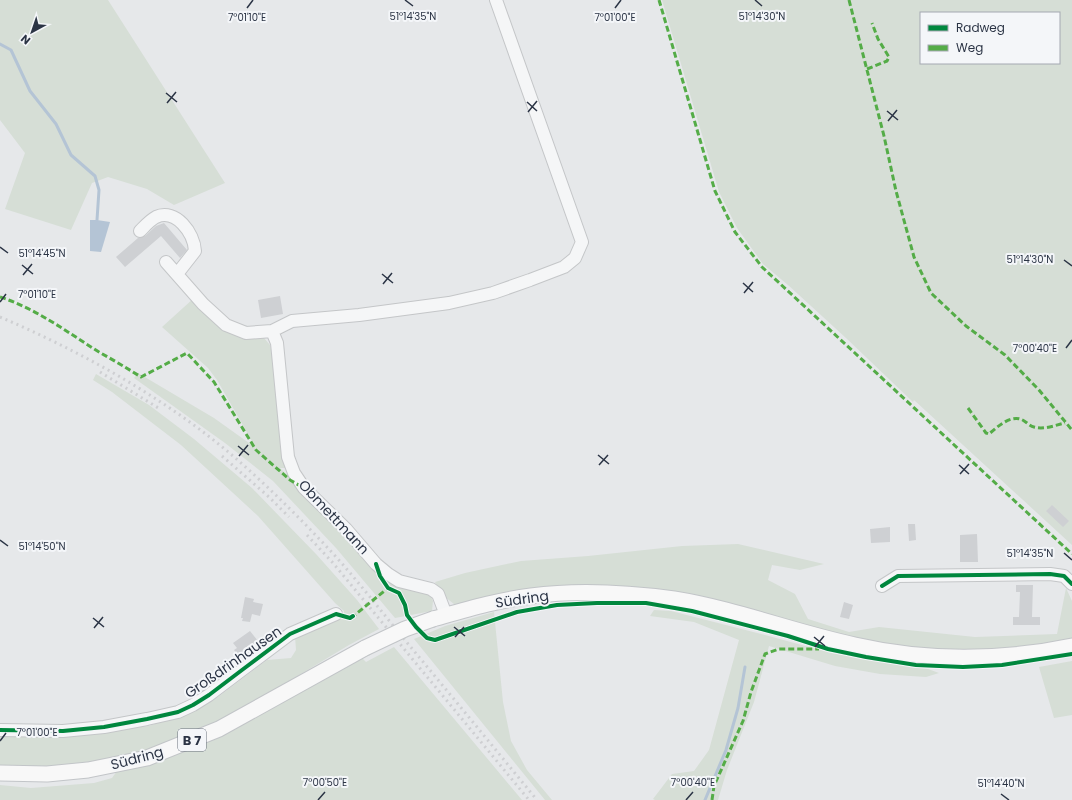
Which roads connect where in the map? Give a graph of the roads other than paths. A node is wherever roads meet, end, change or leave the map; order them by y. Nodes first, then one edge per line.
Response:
1 (496, 0) edge
2 (140, 231) dead end
3 (166, 262) dead end
4 (177, 274) junction
5 (272, 331) junction
6 (1072, 584) edge
7 (882, 586) dead end
8 (336, 614) dead end
9 (439, 617) junction
10 (1072, 646) edge
11 (0, 730) edge
12 (0, 773) edge

1 - 5 street
2 - 4 street
3 - 4 street
4 - 5 street
5 - 9 street, Obmettmann
6 - 7 street
8 - 11 street, Großdrinhausen
9 - 10 main road, Südring / B 7
9 - 12 main road, Südring / B 7, bridge

